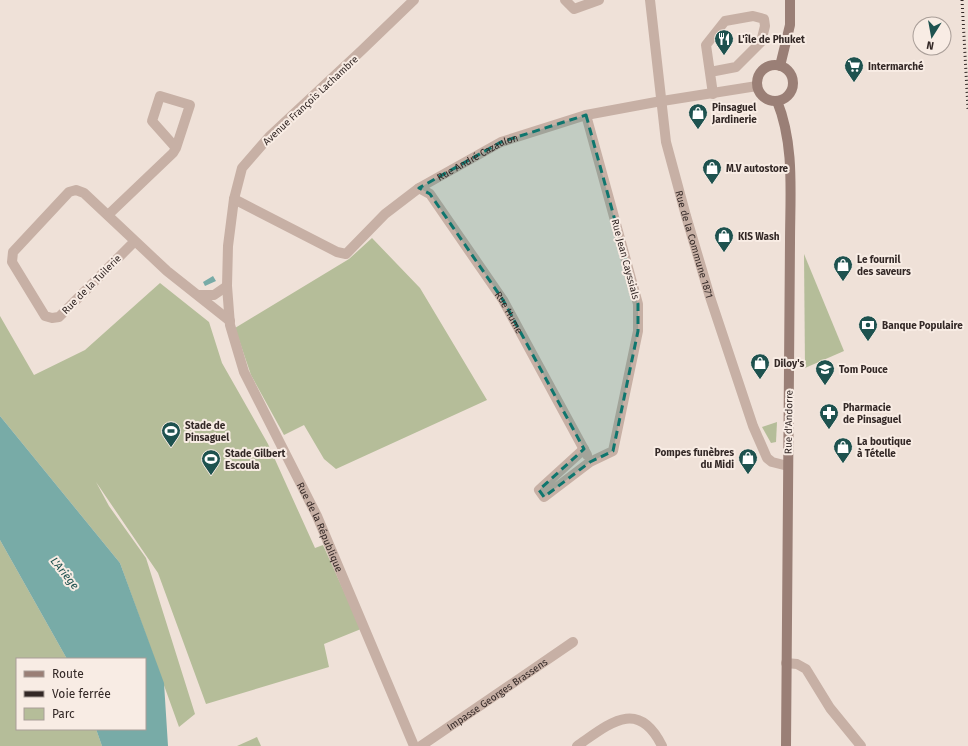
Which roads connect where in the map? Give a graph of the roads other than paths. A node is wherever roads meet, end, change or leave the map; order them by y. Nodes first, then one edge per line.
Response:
1 (414, 0) edge
2 (565, 0) edge
3 (599, 0) edge
4 (650, 0) edge
5 (790, 0) edge
6 (780, 66) junction
7 (710, 72) junction
8 (757, 86) junction
9 (713, 94) junction
10 (660, 101) junction
11 (778, 101) junction
12 (586, 115) junction
13 (176, 148) junction
14 (419, 188) junction
15 (234, 199) junction
16 (108, 215) junction
17 (134, 241) junction
18 (227, 286) junction
19 (198, 295) junction
20 (230, 321) junction
21 (584, 449) junction
22 (590, 462) junction
23 (788, 466) junction
24 (573, 642) dead end
25 (786, 663) junction
26 (414, 746) edge
27 (421, 746) edge
28 (577, 746) edge
29 (662, 746) edge
30 (786, 746) edge
31 (861, 746) edge

1 - 15 street, Avenue François Lachambre
2 - 3 street
4 - 10 street, Rue de la Commune 1871
5 - 6 main road
6 - 8 main road
6 - 11 main road
7 - 7 street
7 - 9 street
8 - 9 street, Rue André Cazaulon
8 - 11 main road
9 - 10 street, Rue André Cazaulon
10 - 12 street, Rue André Cazaulon
10 - 23 street, Rue de la Commune 1871
11 - 23 main road, Rue d'Andorre
12 - 14 street, Rue André Cazaulon
12 - 22 street, Rue Jean Cayssials
13 - 13 street
13 - 16 street
14 - 15 street, Rue André Cazaulon
14 - 21 street, Rue Hume
15 - 18 street, Avenue François Lachambre
16 - 17 street, Rue de la Tuilerie
16 - 17 street, Rue de la Tuilerie
17 - 19 street, Rue de la Tuilerie
18 - 19 street
18 - 20 street, Rue de la République
19 - 20 street, Rue de la Tuilerie
20 - 26 street, Rue de la République
21 - 22 street
21 - 22 street, Rue Jean Cayssials
23 - 25 main road, Rue d'Andorre
24 - 27 street, Impasse Georges Brassens
25 - 30 main road, Rue d'Andorre
25 - 31 street
28 - 29 street

